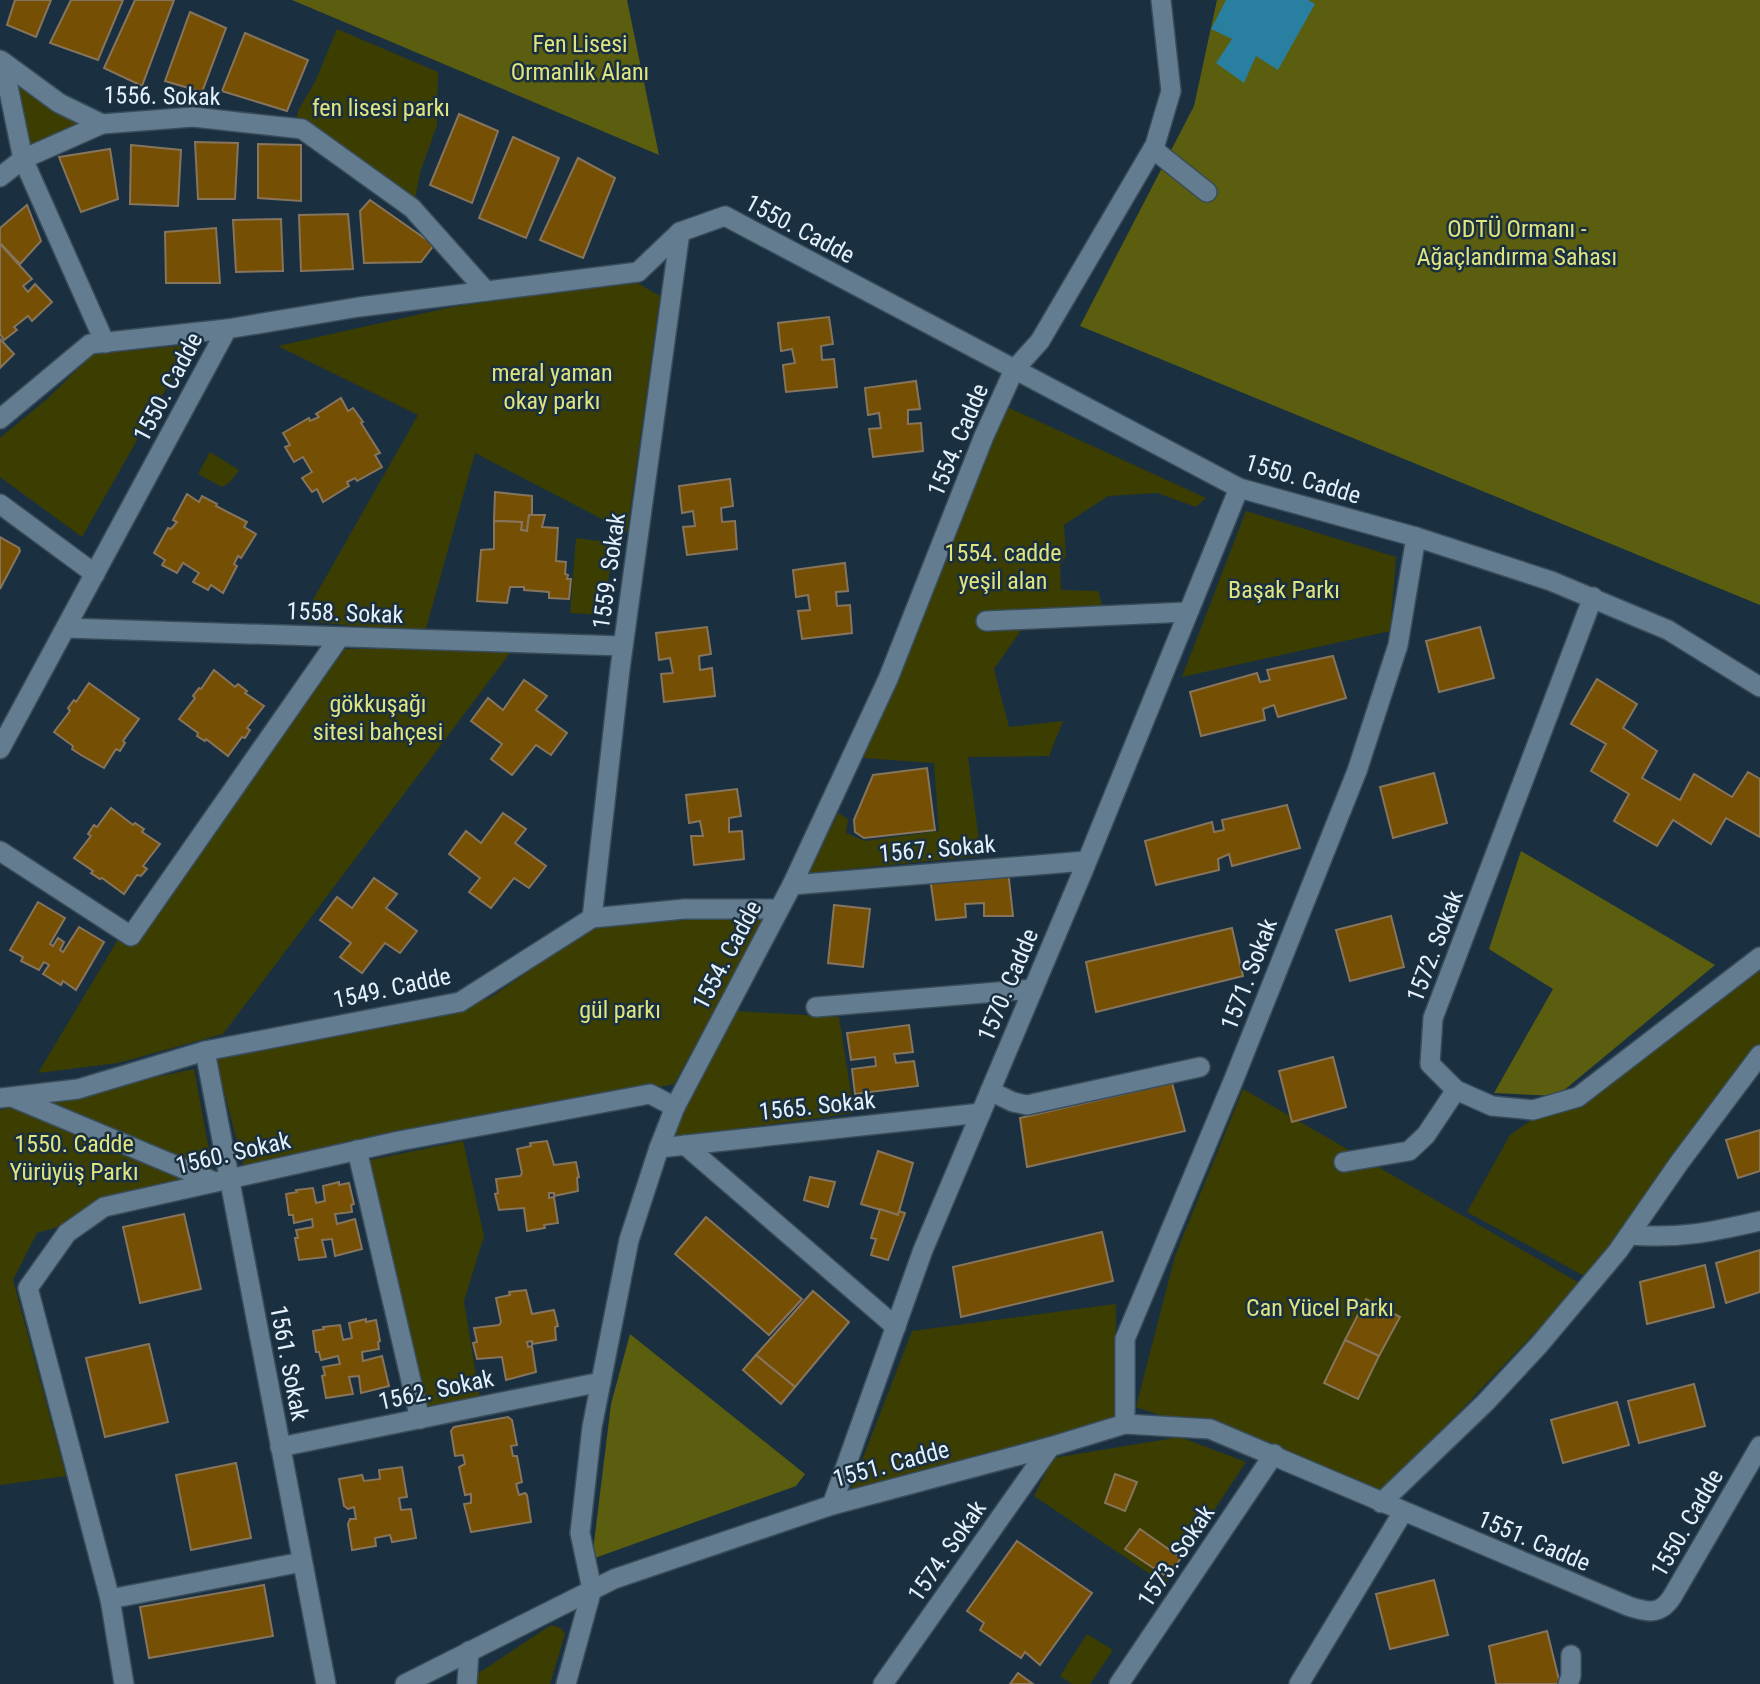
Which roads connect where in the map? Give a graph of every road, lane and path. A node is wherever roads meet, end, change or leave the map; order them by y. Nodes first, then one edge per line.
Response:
1 (1161, 0) edge
2 (1, 61) edge
3 (102, 124) junction
4 (1153, 149) junction
5 (23, 159) junction
6 (0, 177) edge
7 (1207, 192) dead end
8 (680, 232) junction
9 (486, 291) junction
10 (227, 329) junction
11 (105, 343) junction
12 (1014, 370) junction
13 (0, 419) edge
14 (1239, 488) junction
15 (0, 505) edge
16 (1416, 537) junction
17 (95, 574) junction
18 (1593, 597) junction
19 (1187, 612) junction
20 (986, 621) dead end
21 (66, 628) junction
22 (339, 638) junction
23 (624, 646) junction
24 (1760, 687) edge
25 (0, 749) edge
26 (0, 851) edge
27 (1086, 861) junction
28 (792, 886) junction
29 (779, 909) junction
30 (592, 918) junction
31 (1760, 957) edge
32 (1033, 989) junction
33 (816, 1007) dead end
34 (205, 1051) junction
35 (1760, 1055) edge
36 (1200, 1067) dead end
37 (1456, 1090) junction
38 (990, 1091) junction
39 (6, 1098) edge
40 (675, 1107) junction
41 (981, 1113) junction
42 (685, 1145) junction
43 (659, 1148) junction
44 (357, 1150) junction
45 (1344, 1162) dead end
46 (222, 1180) junction
47 (1760, 1221) edge
48 (1629, 1235) junction
49 (896, 1327) junction
50 (601, 1382) junction
51 (420, 1419) junction
52 (1125, 1424) junction
53 (1760, 1446) edge
54 (281, 1447) junction
55 (1050, 1447) junction
56 (1274, 1454) junction
57 (1381, 1503) junction
58 (832, 1505) junction
59 (1404, 1513) junction
60 (302, 1562) junction
61 (592, 1589) junction
62 (110, 1599) junction
63 (1647, 1612) joint
64 (469, 1651) junction
65 (1571, 1655) dead end
66 (124, 1684) edge
67 (326, 1684) edge
68 (405, 1684) edge
69 (467, 1684) edge
70 (566, 1684) edge
71 (883, 1684) edge
72 (1119, 1684) edge
73 (1298, 1684) edge
74 (1568, 1684) edge

1 - 4 street, 1554. Cadde
2 - 3 street, 1556. Sokak
2 - 5 street, 1556. Sokak
3 - 5 street
3 - 9 street, 1556. Sokak
4 - 7 street
4 - 12 street, 1554. Cadde
5 - 6 street
5 - 11 street, 1556. Sokak
8 - 9 street, 1550. Cadde
8 - 12 street, 1550. Cadde
8 - 23 street, 1559. Sokak
9 - 10 street, 1550. Cadde
10 - 11 street
10 - 17 street, 1550. Cadde
11 - 13 street
12 - 14 street, 1550. Cadde
12 - 28 street, 1554. Cadde
14 - 16 street, 1550. Cadde
14 - 19 street, 1570. Cadde
15 - 17 street
16 - 18 street, 1550. Cadde
16 - 52 street, 1571. Sokak
17 - 21 street, 1550. Cadde
18 - 24 street, 1550. Cadde
18 - 37 street, 1572. Sokak
19 - 20 street
19 - 27 street, 1570. Cadde
21 - 22 street, 1558. Sokak
21 - 25 street, 1550. Cadde
22 - 23 street, 1558. Sokak
22 - 26 street
23 - 30 street, 1559. Sokak
27 - 28 street, 1567. Sokak
27 - 32 street, 1570. Cadde
28 - 29 street, 1554. Cadde
29 - 30 street, 1549. Cadde
29 - 40 street, 1554. Cadde
30 - 34 street, 1549. Cadde
31 - 37 street, 1572. Sokak
32 - 33 street
32 - 38 street, 1570. Cadde
34 - 39 street, 1549. Cadde
34 - 46 street, 1561. Sokak
35 - 48 street
36 - 38 street
37 - 45 street
38 - 41 street, 1570. Cadde
39 - 46 street
40 - 43 street, 1554. Cadde
40 - 44 street, 1560. Sokak
41 - 42 street, 1565. Sokak
41 - 49 street, 1570. Cadde
42 - 43 street, 1565. Sokak
42 - 49 street
43 - 50 street, 1554. Cadde
44 - 46 street, 1560. Sokak
44 - 51 street
46 - 54 street, 1561. Sokak
46 - 62 street, 1560. Sokak
47 - 48 street
48 - 57 street
49 - 58 street, 1570. Cadde
50 - 51 street, 1562. Sokak
50 - 61 street, 1554. Cadde
51 - 54 street, 1562. Sokak
52 - 55 street, 1551. Cadde
52 - 56 street, 1551. Cadde
53 - 63 street, 1550. Cadde
54 - 60 street, 1561. Sokak
55 - 58 street, 1551. Cadde
55 - 71 street, 1574. Sokak
56 - 57 street, 1551. Cadde
56 - 72 street, 1573. Sokak
57 - 59 street, 1551. Cadde
58 - 61 street, 1551. Cadde
59 - 63 street, 1551. Cadde
59 - 73 street
60 - 62 street
60 - 67 street, 1561. Sokak
61 - 64 street, 1551. Cadde
61 - 70 street
62 - 66 street, 1560. Sokak
64 - 68 street, 1551. Cadde
64 - 69 street
65 - 74 street

